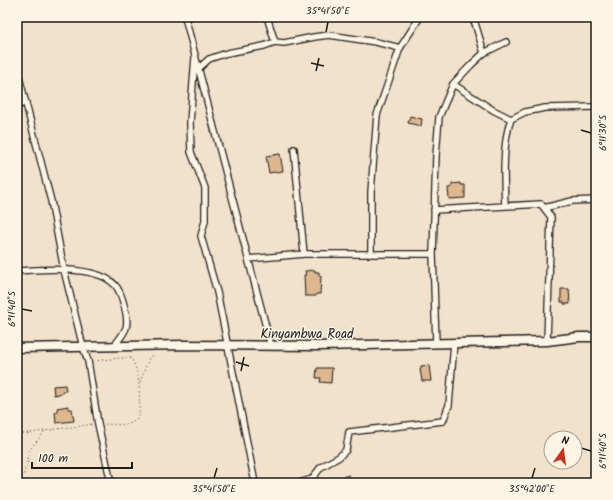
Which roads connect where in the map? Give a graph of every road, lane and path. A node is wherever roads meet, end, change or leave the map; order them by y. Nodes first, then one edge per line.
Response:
1 (185, 17) edge
2 (267, 17) edge
3 (420, 17) edge
4 (471, 17) edge
5 (275, 42) junction
6 (506, 42) dead end
7 (400, 48) junction
8 (484, 53) junction
9 (195, 57) junction
10 (17, 69) edge
11 (198, 69) junction
12 (453, 84) junction
13 (26, 102) junction
14 (17, 106) edge
15 (596, 107) edge
16 (511, 119) junction
17 (294, 149) dead end
18 (596, 200) edge
19 (505, 206) junction
20 (544, 208) junction
21 (434, 210) junction
22 (304, 254) junction
23 (371, 254) junction
24 (433, 254) junction
25 (248, 259) junction
26 (64, 270) junction
27 (17, 271) edge
28 (596, 337) edge
29 (547, 341) junction
30 (454, 343) junction
31 (436, 344) junction
32 (114, 346) junction
33 (228, 346) junction
34 (272, 346) junction
35 (82, 347) junction
36 (17, 348) edge
37 (154, 354) dead end
38 (88, 361) junction
39 (139, 383) junction
40 (98, 424) junction
41 (45, 431) junction
42 (23, 434) dead end
43 (22, 478) dead end
44 (312, 481) edge
45 (111, 483) edge
46 (255, 483) edge
47 (299, 483) edge

1 - 9 street
2 - 5 street
3 - 7 street
4 - 8 street
5 - 7 street
5 - 11 street
6 - 8 street
7 - 23 street
8 - 12 street
9 - 11 street
9 - 33 street
10 - 13 street
11 - 25 street
12 - 16 street
12 - 21 street
13 - 14 street
13 - 26 street
15 - 16 street
16 - 19 street
17 - 22 street
18 - 20 street
19 - 20 street
19 - 21 street
20 - 29 street
21 - 24 street
22 - 23 street
22 - 25 street
23 - 24 street
24 - 31 street
25 - 34 street
26 - 27 street
26 - 32 street
26 - 35 street
28 - 29 street, Kinyambwa Road
29 - 30 street, Kinyambwa Road
30 - 31 street, Kinyambwa Road
30 - 44 street
31 - 34 street, Kinyambwa Road
32 - 33 street, Kinyambwa Road
32 - 35 street, Kinyambwa Road
33 - 34 street, Kinyambwa Road
33 - 46 street
35 - 36 street, Kinyambwa Road
35 - 38 street
37 - 39 path
38 - 39 path
38 - 40 street
39 - 40 path
40 - 41 path
40 - 45 street
41 - 42 path
41 - 43 path
44 - 47 street

